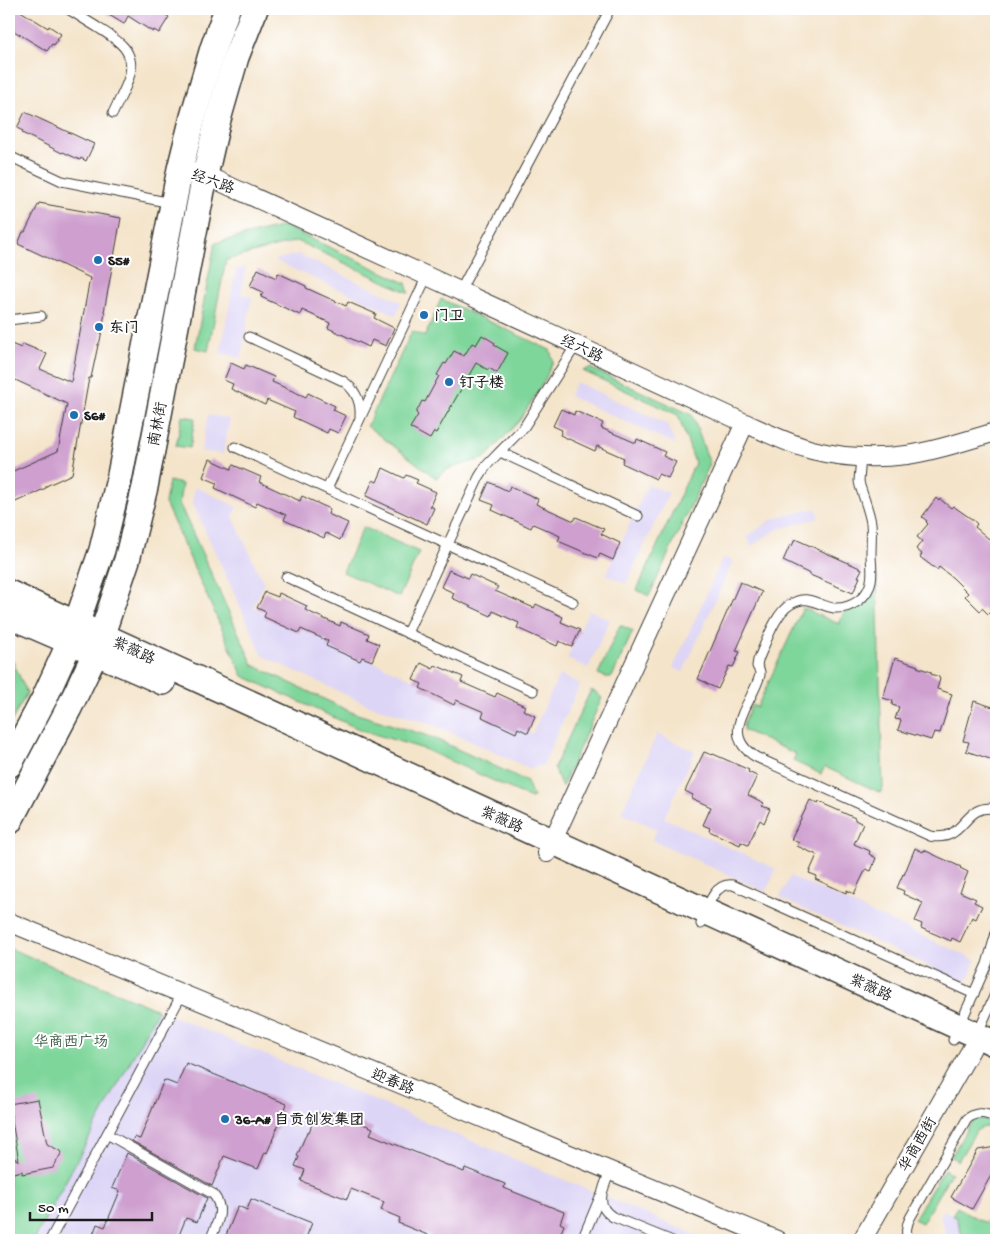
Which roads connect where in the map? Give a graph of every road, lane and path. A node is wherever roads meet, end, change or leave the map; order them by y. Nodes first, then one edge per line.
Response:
1 (68, 9) edge
2 (228, 9) edge
3 (254, 9) edge
4 (610, 9) edge
5 (113, 112) dead end
6 (9, 156) edge
7 (180, 169) junction
8 (205, 175) junction
9 (173, 204) junction
10 (427, 276) junction
11 (460, 291) junction
12 (41, 316) dead end
13 (9, 320) edge
14 (249, 337) dead end
15 (576, 345) junction
16 (360, 419) junction
17 (744, 423) junction
18 (996, 432) edge
19 (235, 447) dead end
20 (500, 452) junction
21 (861, 457) junction
22 (327, 489) junction
23 (638, 516) dead end
24 (447, 545) junction
25 (286, 577) dead end
26 (9, 593) edge
27 (573, 602) dead end
28 (9, 614) edge
29 (74, 633) junction
30 (407, 633) junction
31 (98, 643) junction
32 (533, 691) dead end
33 (9, 765) edge
34 (996, 809) edge
35 (9, 822) edge
36 (550, 847) junction
37 (9, 922) edge
38 (701, 924) junction
39 (996, 933) edge
40 (996, 992) edge
41 (182, 994) junction
42 (974, 994) junction
43 (971, 1039) edge
44 (996, 1060) edge
45 (996, 1118) edge
46 (107, 1134) junction
47 (610, 1171) junction
48 (602, 1192) junction
49 (50, 1240) edge
50 (210, 1240) edge
51 (582, 1240) edge
52 (670, 1240) edge
53 (777, 1240) edge
54 (862, 1240) edge
55 (908, 1240) edge

1 - 5 lane
2 - 7 main road, 南林街
3 - 8 main road, 南林街
4 - 11 lane
6 - 9 lane
7 - 8 street, 经六路
7 - 9 main road, 南林街
8 - 10 street, 经六路
8 - 31 main road, 南林街
9 - 29 main road, 南林街
10 - 11 street, 经六路
10 - 16 lane
11 - 15 street, 经六路
12 - 13 lane
14 - 16 lane
15 - 17 street, 经六路
15 - 20 lane
16 - 22 lane
17 - 21 street, 经六路
17 - 36 street
18 - 21 street, 经六路
19 - 22 lane
20 - 23 lane
20 - 24 lane
21 - 34 lane
22 - 24 lane
24 - 27 lane
24 - 30 lane
25 - 30 lane
26 - 29 main road, 紫薇路
28 - 29 main road, 紫薇路
29 - 31 main road, 紫薇路
29 - 33 main road, 南林街
30 - 32 lane
31 - 35 main road, 南林街
31 - 36 main road, 紫薇路
36 - 38 main road, 紫薇路
36 - 43 main road, 紫薇路
37 - 41 street, 迎春路
38 - 42 lane
38 - 43 main road, 紫薇路
39 - 42 lane
40 - 43 lane
41 - 46 lane
41 - 47 street, 迎春路
42 - 43 lane
43 - 44 main road, 紫薇路
43 - 54 street, 华商西街
45 - 55 lane
46 - 49 lane
46 - 50 lane
47 - 48 lane
47 - 53 street, 迎春路
48 - 51 lane
48 - 52 lane

